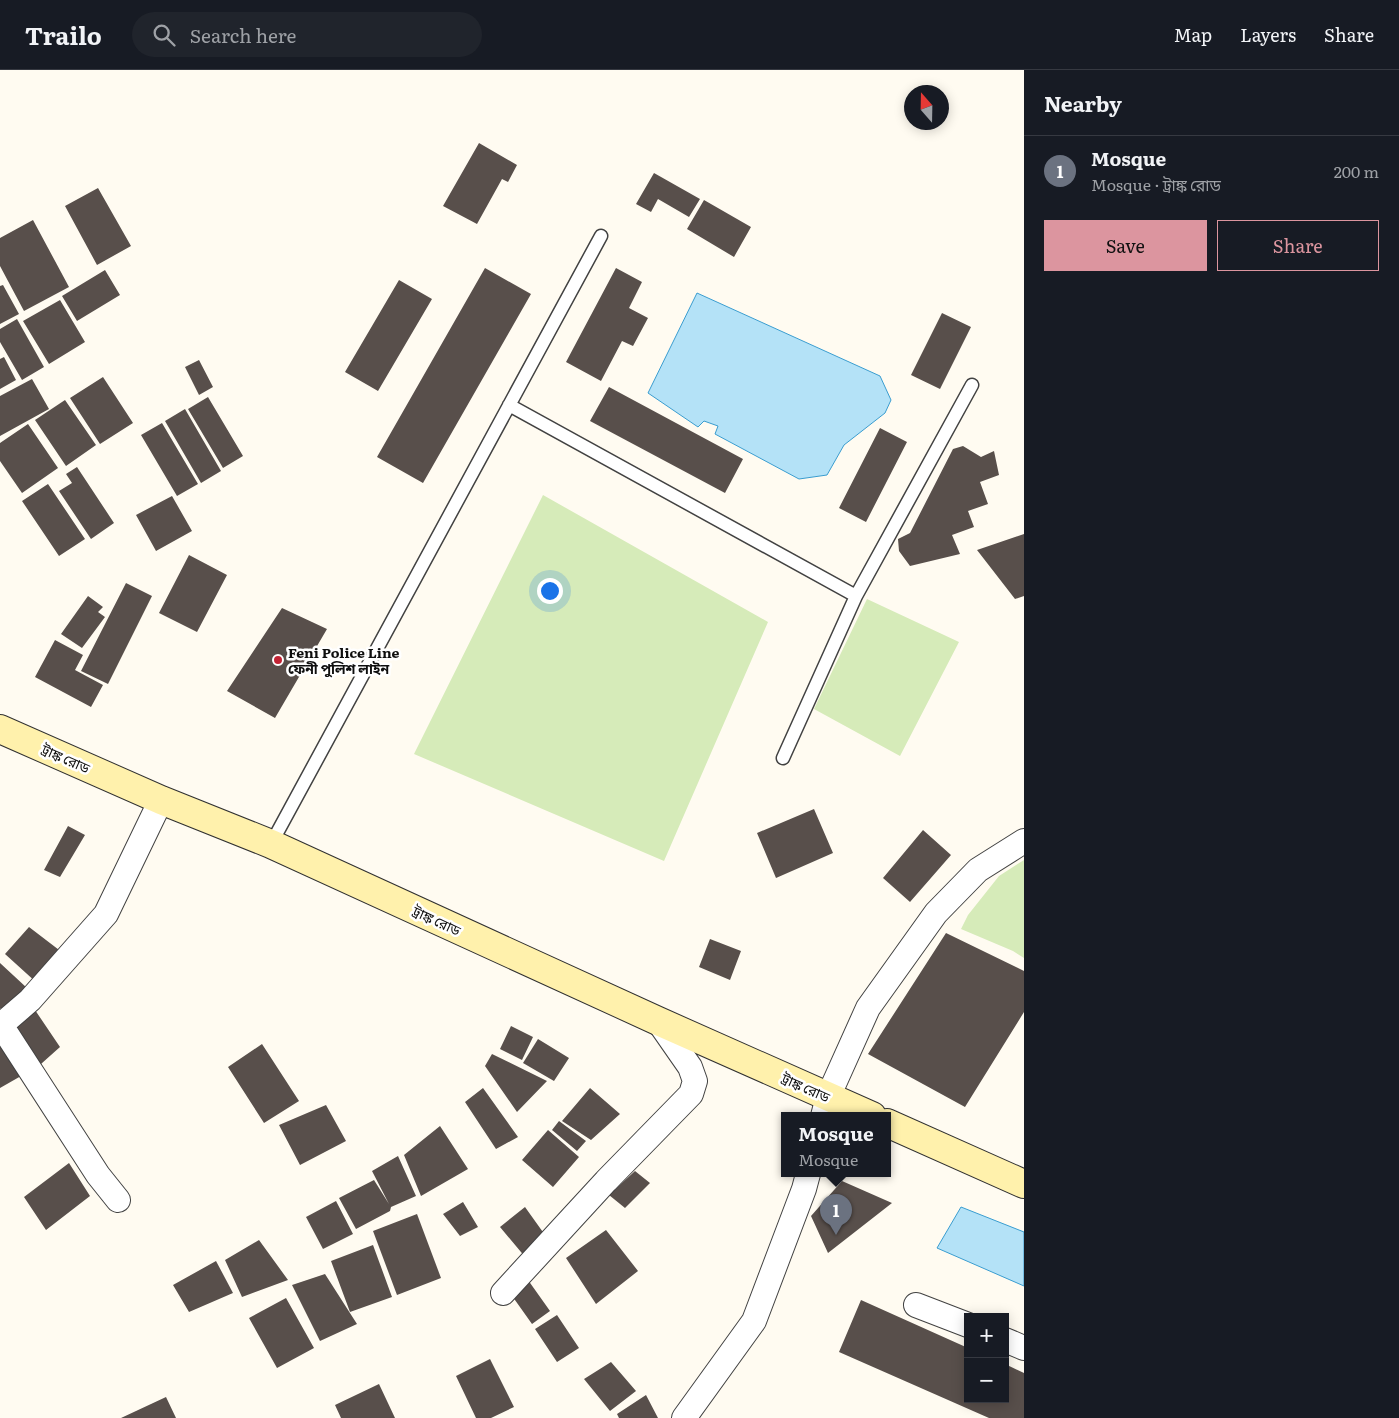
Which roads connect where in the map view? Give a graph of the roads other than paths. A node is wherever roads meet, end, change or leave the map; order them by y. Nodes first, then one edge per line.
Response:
1 (601, 236) dead end
2 (972, 385) dead end
3 (509, 405) junction
4 (856, 596) junction
5 (0, 729) edge
6 (783, 758) dead end
7 (161, 800) junction
8 (1024, 842) edge
9 (271, 844) junction
10 (658, 1021) junction
11 (1, 1026) edge
12 (826, 1107) edge
13 (852, 1112) edge
14 (891, 1125) edge
15 (807, 1177) edge
16 (1024, 1184) edge
17 (118, 1200) dead end
18 (503, 1292) dead end
19 (916, 1305) dead end
20 (964, 1323) edge
21 (1009, 1342) edge
22 (1024, 1348) edge
23 (684, 1418) edge

1 - 3 lane
2 - 4 lane
3 - 4 lane
3 - 9 lane
4 - 6 lane
5 - 7 main road, ট্রাঙ্ক রোড
7 - 9 main road, ট্রাঙ্ক রোড
7 - 11 street
8 - 12 street
9 - 10 main road, ট্রাঙ্ক রোড
10 - 12 main road, ট্রাঙ্ক রোড
10 - 18 street
11 - 17 street
12 - 13 main road, ট্রাঙ্ক রোড
14 - 16 main road
15 - 23 street
19 - 20 street
21 - 22 street

